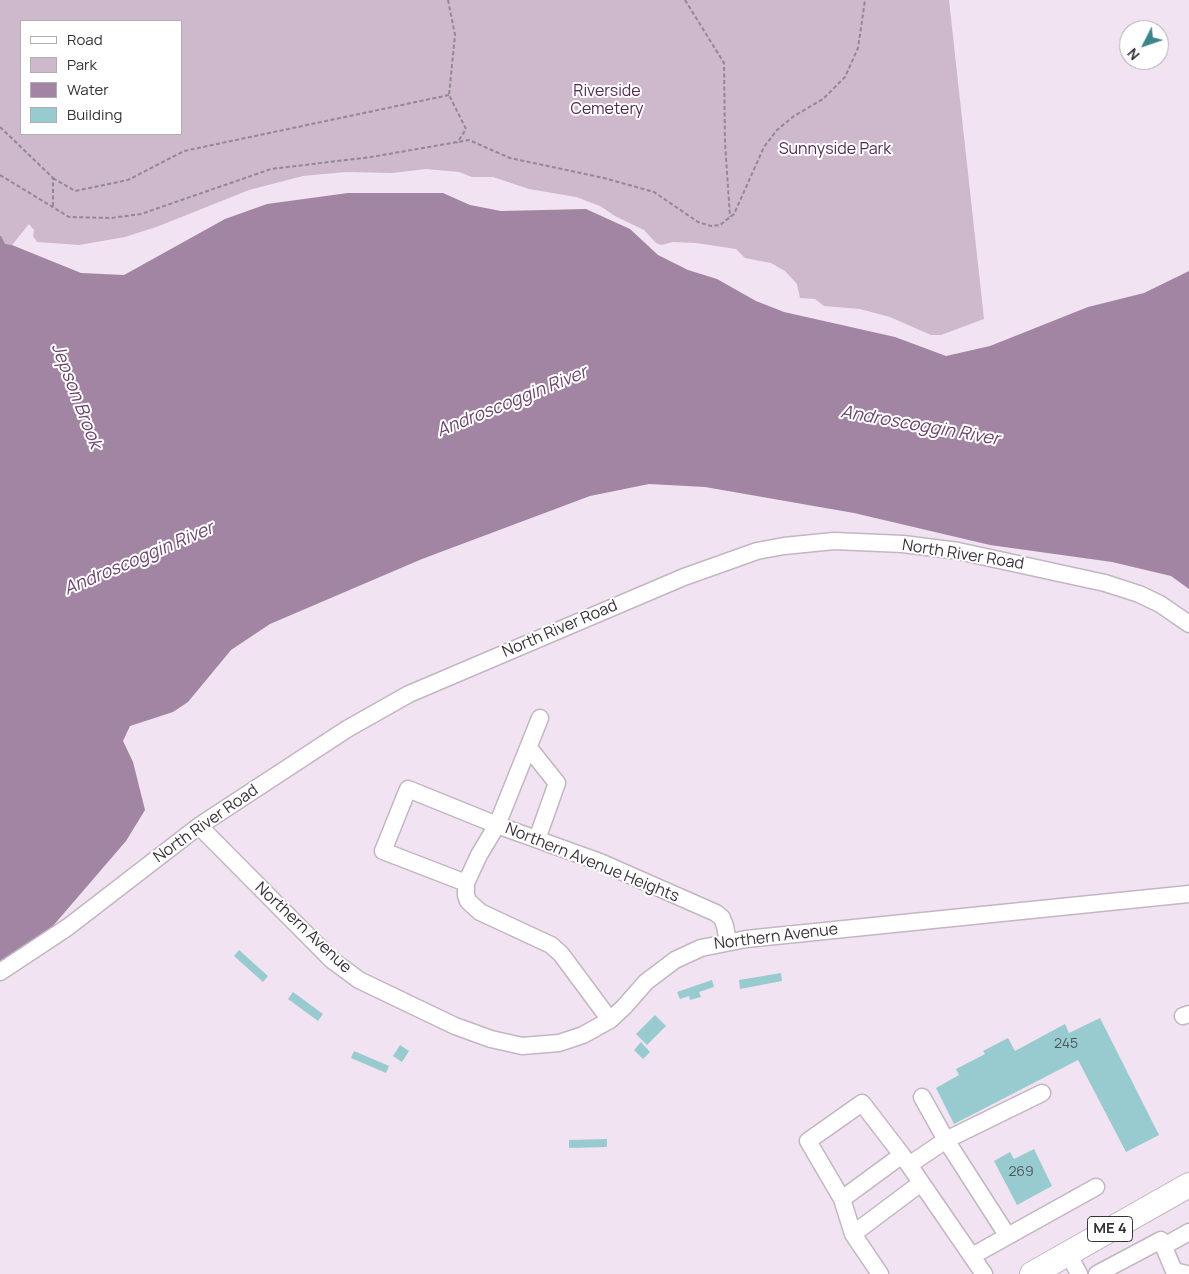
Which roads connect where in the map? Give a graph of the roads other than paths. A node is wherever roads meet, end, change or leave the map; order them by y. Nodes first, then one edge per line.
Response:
1 (1189, 624) edge
2 (540, 718) dead end
3 (529, 748) junction
4 (498, 825) junction
5 (199, 826) junction
6 (537, 839) junction
7 (466, 883) junction
8 (1189, 894) edge
9 (728, 942) junction
10 (0, 972) edge
11 (610, 1020) junction
12 (1042, 1092) dead end
13 (922, 1096) dead end
14 (946, 1140) junction
15 (906, 1160) junction
16 (921, 1183) junction
17 (1189, 1185) edge
18 (1096, 1187) dead end
19 (842, 1199) junction
20 (1189, 1232) edge
21 (853, 1234) junction
22 (1007, 1235) junction
23 (1164, 1246) junction
24 (1068, 1253) junction
25 (976, 1268) edge
26 (1177, 1273) edge
27 (880, 1274) edge
28 (1032, 1274) edge
29 (1079, 1274) edge
30 (1097, 1274) edge

1 - 5 street, North River Road
2 - 3 street
3 - 4 street
3 - 6 street
4 - 6 street, Northern Avenue Heights
4 - 7 street, Northern Avenue Heights
4 - 7 street
5 - 10 street, North River Road
5 - 11 street, Northern Avenue
6 - 9 street, Northern Avenue Heights
7 - 11 street
8 - 9 street, Northern Avenue
9 - 11 street, Northern Avenue
12 - 14 street
13 - 14 street
14 - 15 street
14 - 22 street
15 - 16 street
15 - 19 street
15 - 19 street
16 - 21 street
16 - 25 street
17 - 24 highway, ME 4
18 - 22 street
19 - 21 street
20 - 23 street
21 - 27 street
22 - 25 street
23 - 26 street
23 - 30 street
24 - 28 highway, ME 4
24 - 29 street

